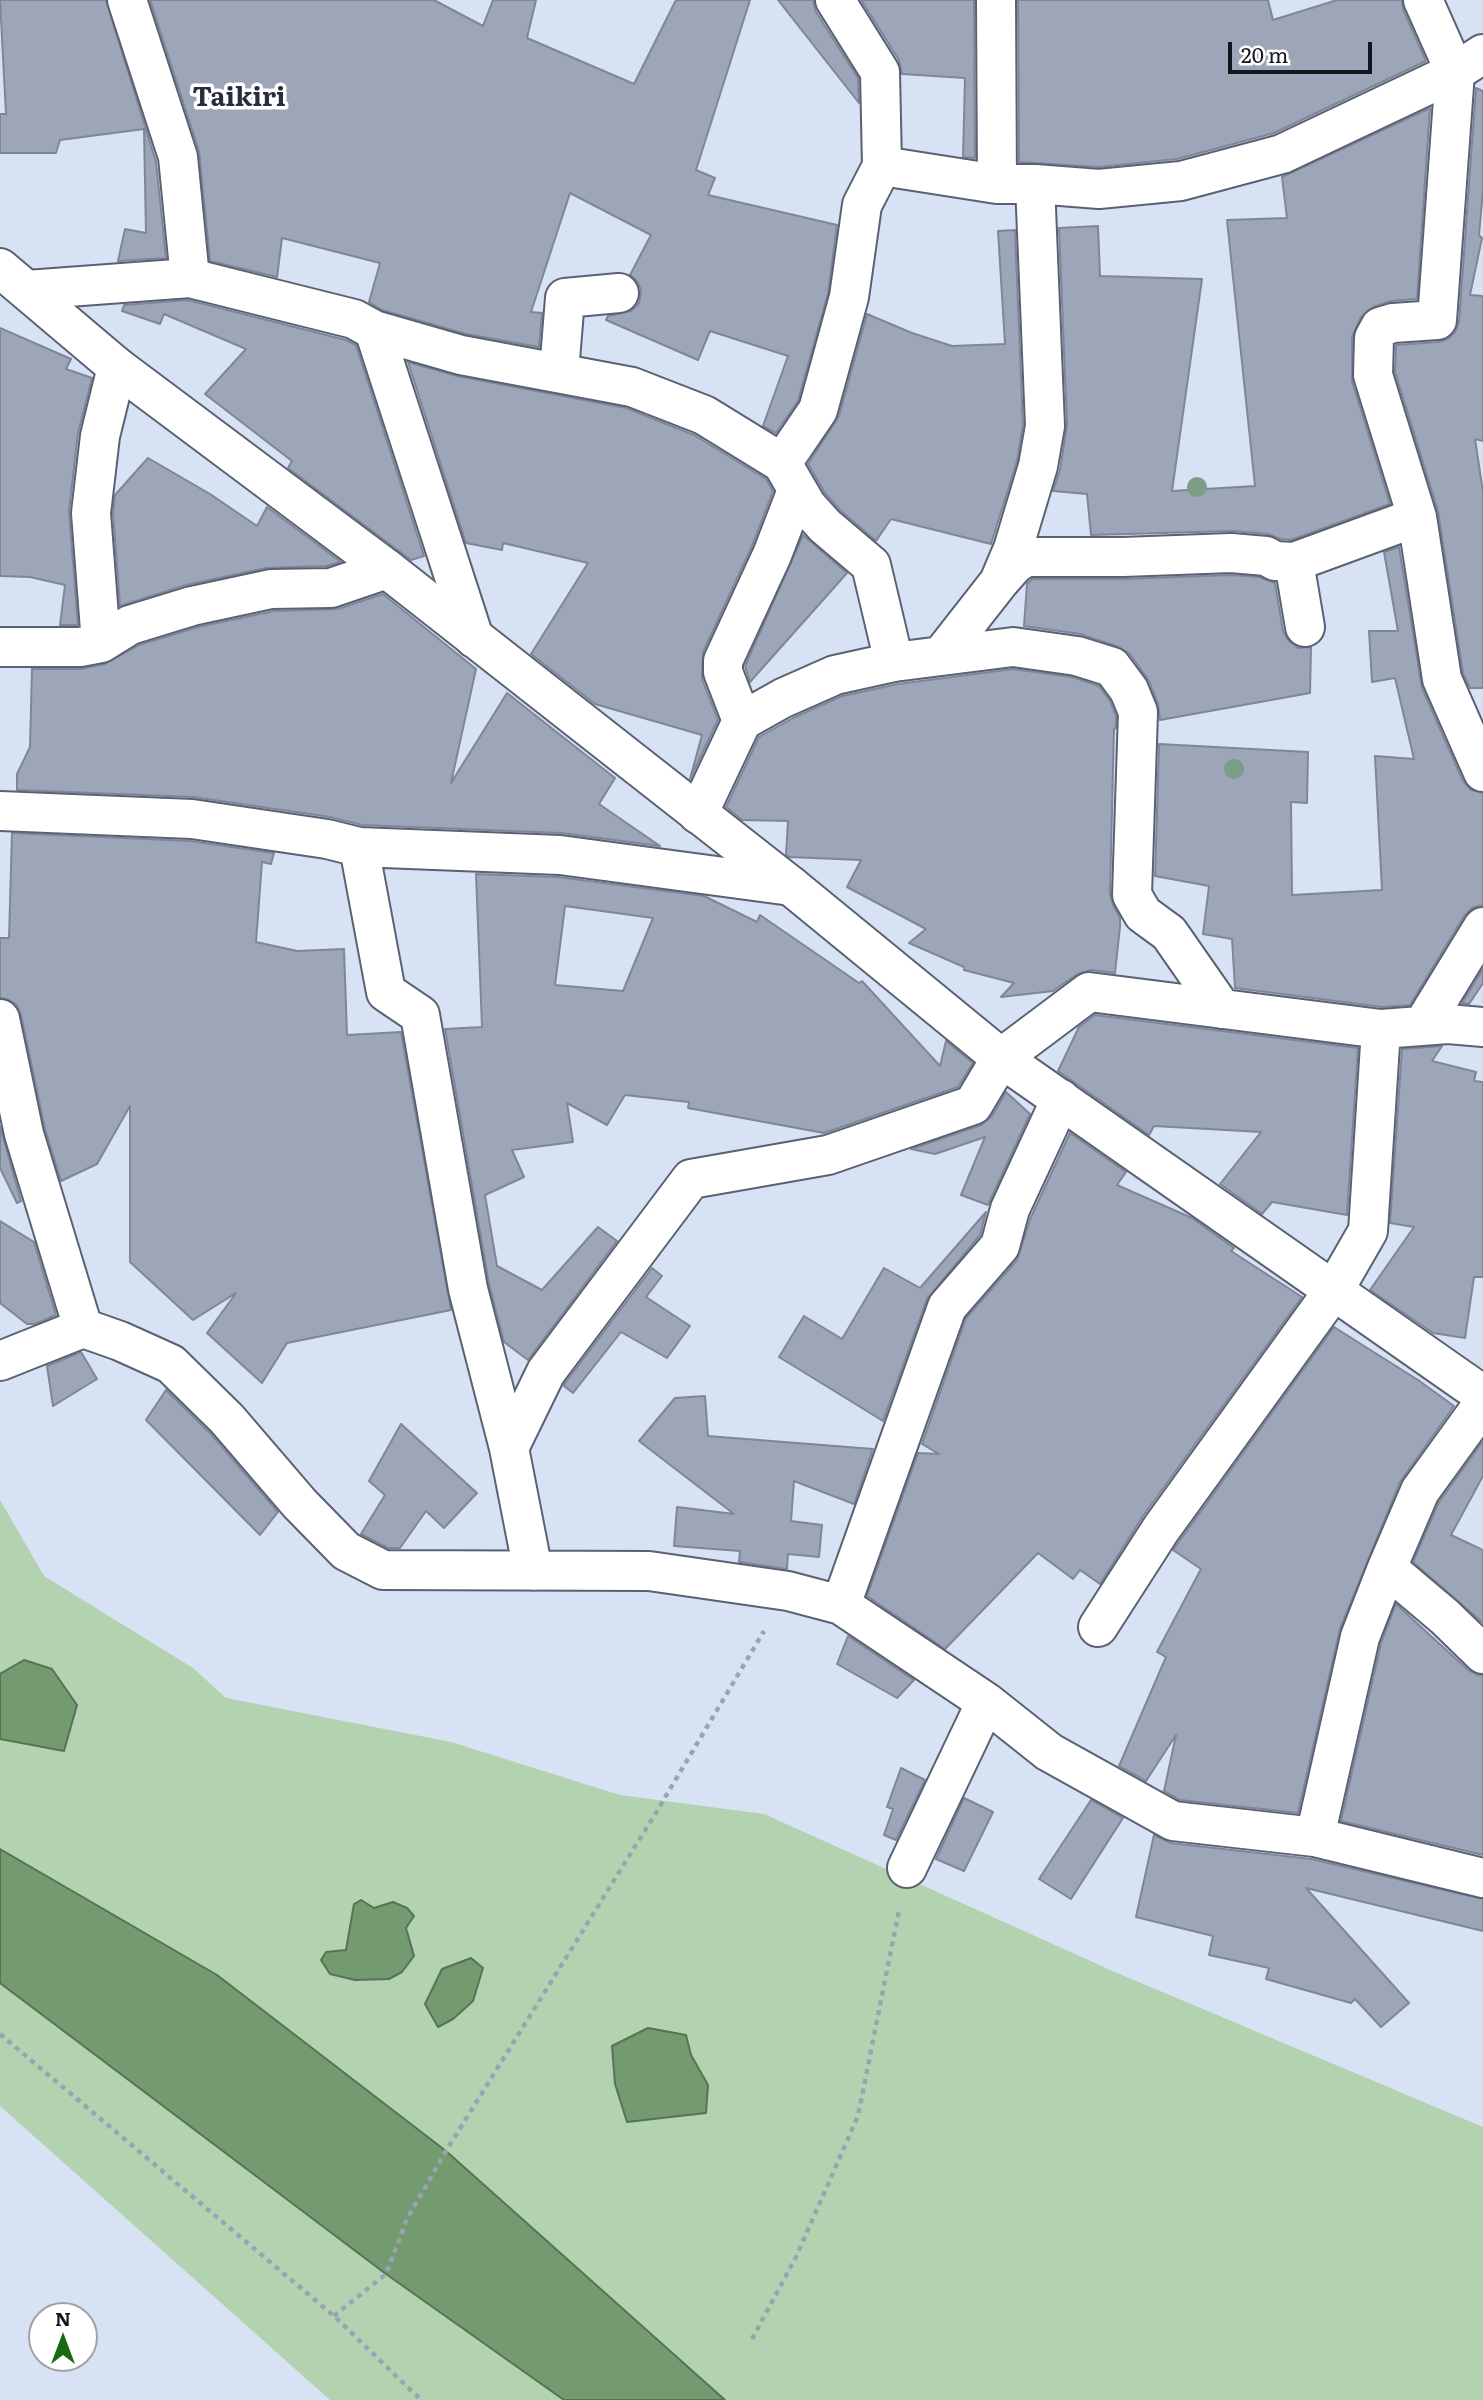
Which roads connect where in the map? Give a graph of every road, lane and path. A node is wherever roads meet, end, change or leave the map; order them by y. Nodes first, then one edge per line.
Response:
1 (127, 0) edge
2 (835, 0) edge
3 (996, 0) edge
4 (1423, 0) edge
5 (1474, 66) edge
6 (882, 166) junction
7 (997, 184) junction
8 (1034, 184) junction
9 (190, 278) junction
10 (13, 279) edge
11 (619, 293) dead end
12 (374, 330) junction
13 (117, 367) junction
14 (559, 372) junction
15 (790, 476) junction
16 (1417, 517) junction
17 (1294, 562) junction
18 (387, 569) junction
19 (999, 582) junction
20 (1305, 627) dead end
21 (474, 638) junction
22 (101, 643) junction
23 (0, 646) edge
24 (941, 656) junction
25 (894, 662) junction
26 (742, 721) junction
27 (1483, 772) edge
28 (0, 811) edge
29 (698, 814) junction
30 (359, 847) junction
31 (791, 886) junction
32 (1483, 927) edge
33 (1222, 1009) junction
34 (0, 1019) edge
35 (1423, 1024) junction
36 (1483, 1027) edge
37 (1381, 1028) junction
38 (1001, 1058) junction
39 (1061, 1099) junction
40 (1334, 1290) junction
41 (83, 1328) junction
42 (0, 1361) edge
43 (1483, 1395) edge
44 (1483, 1404) edge
45 (509, 1448) junction
46 (1387, 1568) junction
47 (533, 1571) junction
48 (788, 1591) junction
49 (841, 1605) junction
50 (1098, 1627) dead end
51 (1483, 1654) edge
52 (986, 1702) junction
53 (1315, 1837) junction
54 (907, 1868) joint
55 (1483, 1878) edge
56 (0, 2034) edge
57 (334, 2316) junction
58 (752, 2339) dead end
59 (421, 2400) edge

1 - 9 street
2 - 6 street
3 - 7 street
4 - 5 street
5 - 8 street
5 - 16 street
6 - 7 street
6 - 15 street
7 - 8 street
8 - 19 street
9 - 10 street
9 - 12 street
10 - 13 street
11 - 14 street
12 - 14 street
12 - 21 street
13 - 18 street
13 - 22 street
14 - 15 street
15 - 25 street
15 - 26 street
16 - 17 street
16 - 27 street
17 - 19 street
17 - 20 street
18 - 21 street
18 - 22 street
19 - 24 street
21 - 29 street
22 - 23 street
24 - 25 street
24 - 33 street
25 - 26 street
26 - 29 street
28 - 30 street
29 - 31 street
30 - 31 street
30 - 45 street
31 - 38 street
32 - 35 street
33 - 37 street
33 - 38 street
34 - 41 street
35 - 36 street
35 - 37 street
37 - 40 street
38 - 39 street
38 - 45 street
39 - 40 street
39 - 49 street
40 - 43 street
40 - 50 street
41 - 42 street
41 - 47 street
44 - 46 street
45 - 47 street
46 - 51 street
46 - 53 street
47 - 48 street
48 - 49 street
48 - 57 path
49 - 52 street
52 - 53 street
52 - 54 street
53 - 55 street
54 - 58 path
56 - 57 path
57 - 59 path

